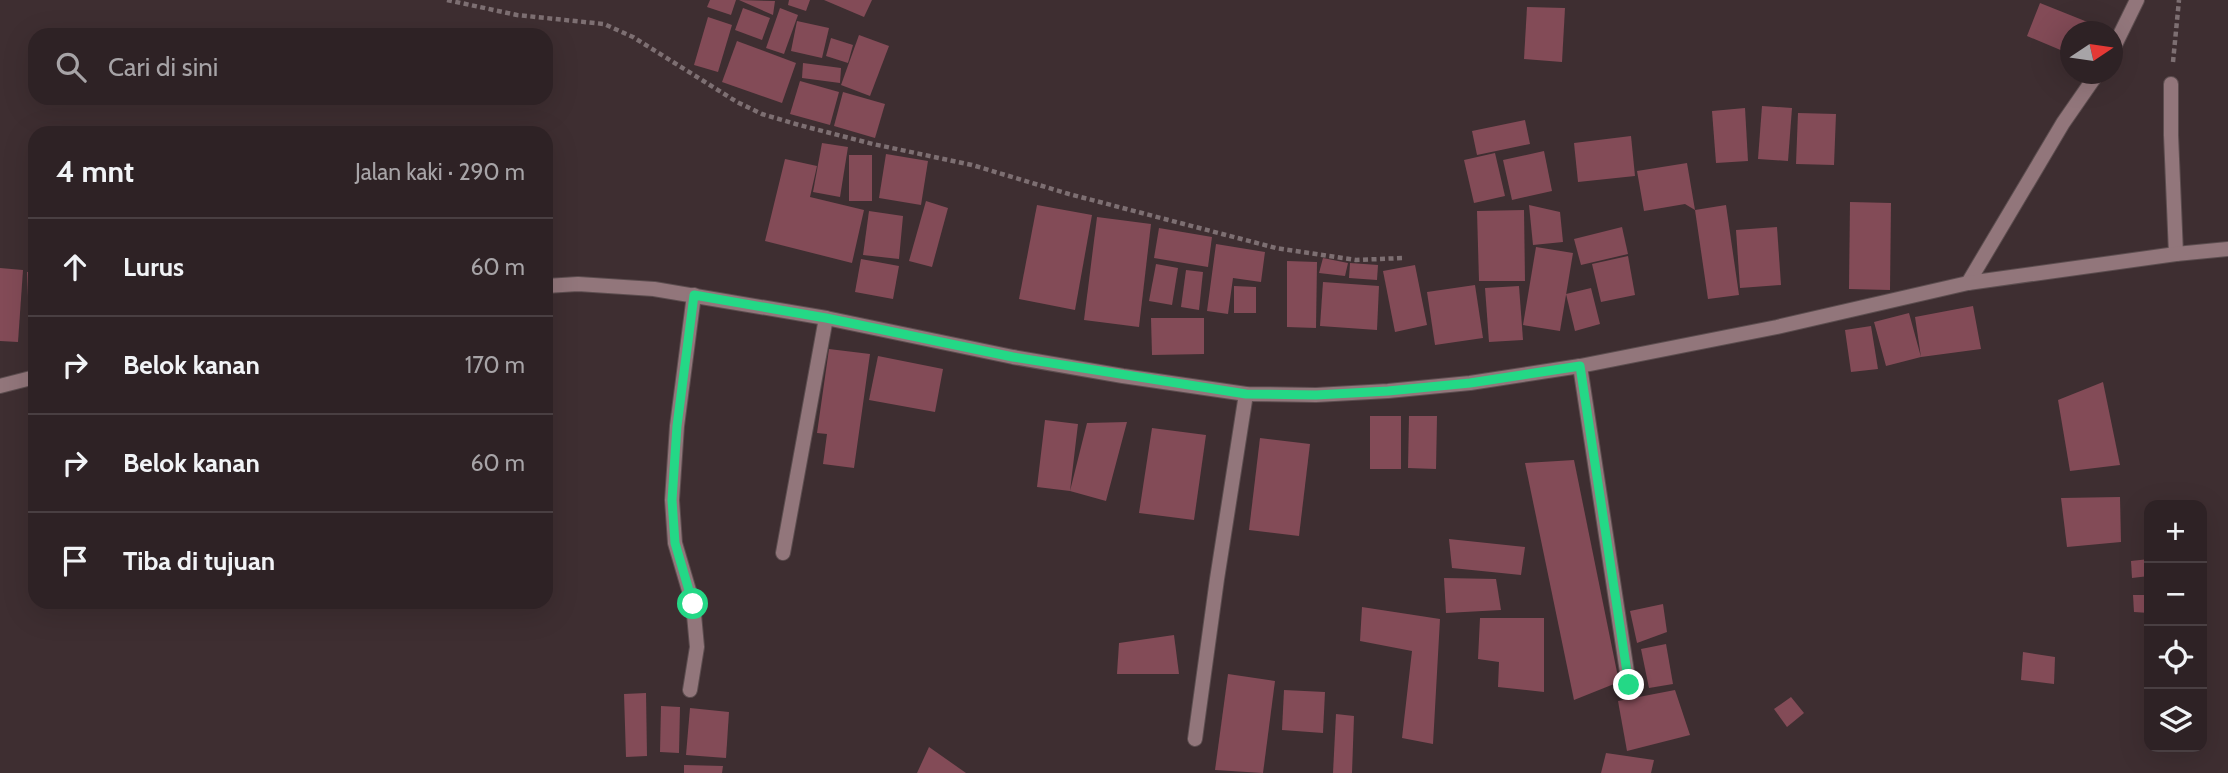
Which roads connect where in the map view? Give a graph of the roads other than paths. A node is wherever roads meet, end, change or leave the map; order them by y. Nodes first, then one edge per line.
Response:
1 (2137, 0) edge
2 (2123, 29) edge
3 (2090, 84) edge
4 (2171, 84) road end
5 (2228, 248) edge
6 (2176, 254) junction
7 (1968, 283) junction
8 (553, 286) edge
9 (694, 295) junction
10 (826, 318) junction
11 (1580, 366) junction
12 (28, 379) edge
13 (0, 386) edge
14 (1246, 394) junction
15 (783, 553) dead end
16 (1629, 685) dead end
17 (690, 690) dead end
18 (1195, 739) dead end

1 - 2 street
3 - 7 street
4 - 6 street
5 - 6 street
6 - 7 street
7 - 11 street
8 - 9 street
9 - 10 street
9 - 17 street
10 - 14 street
10 - 15 street
11 - 14 street
11 - 16 street
12 - 13 street
14 - 18 street

